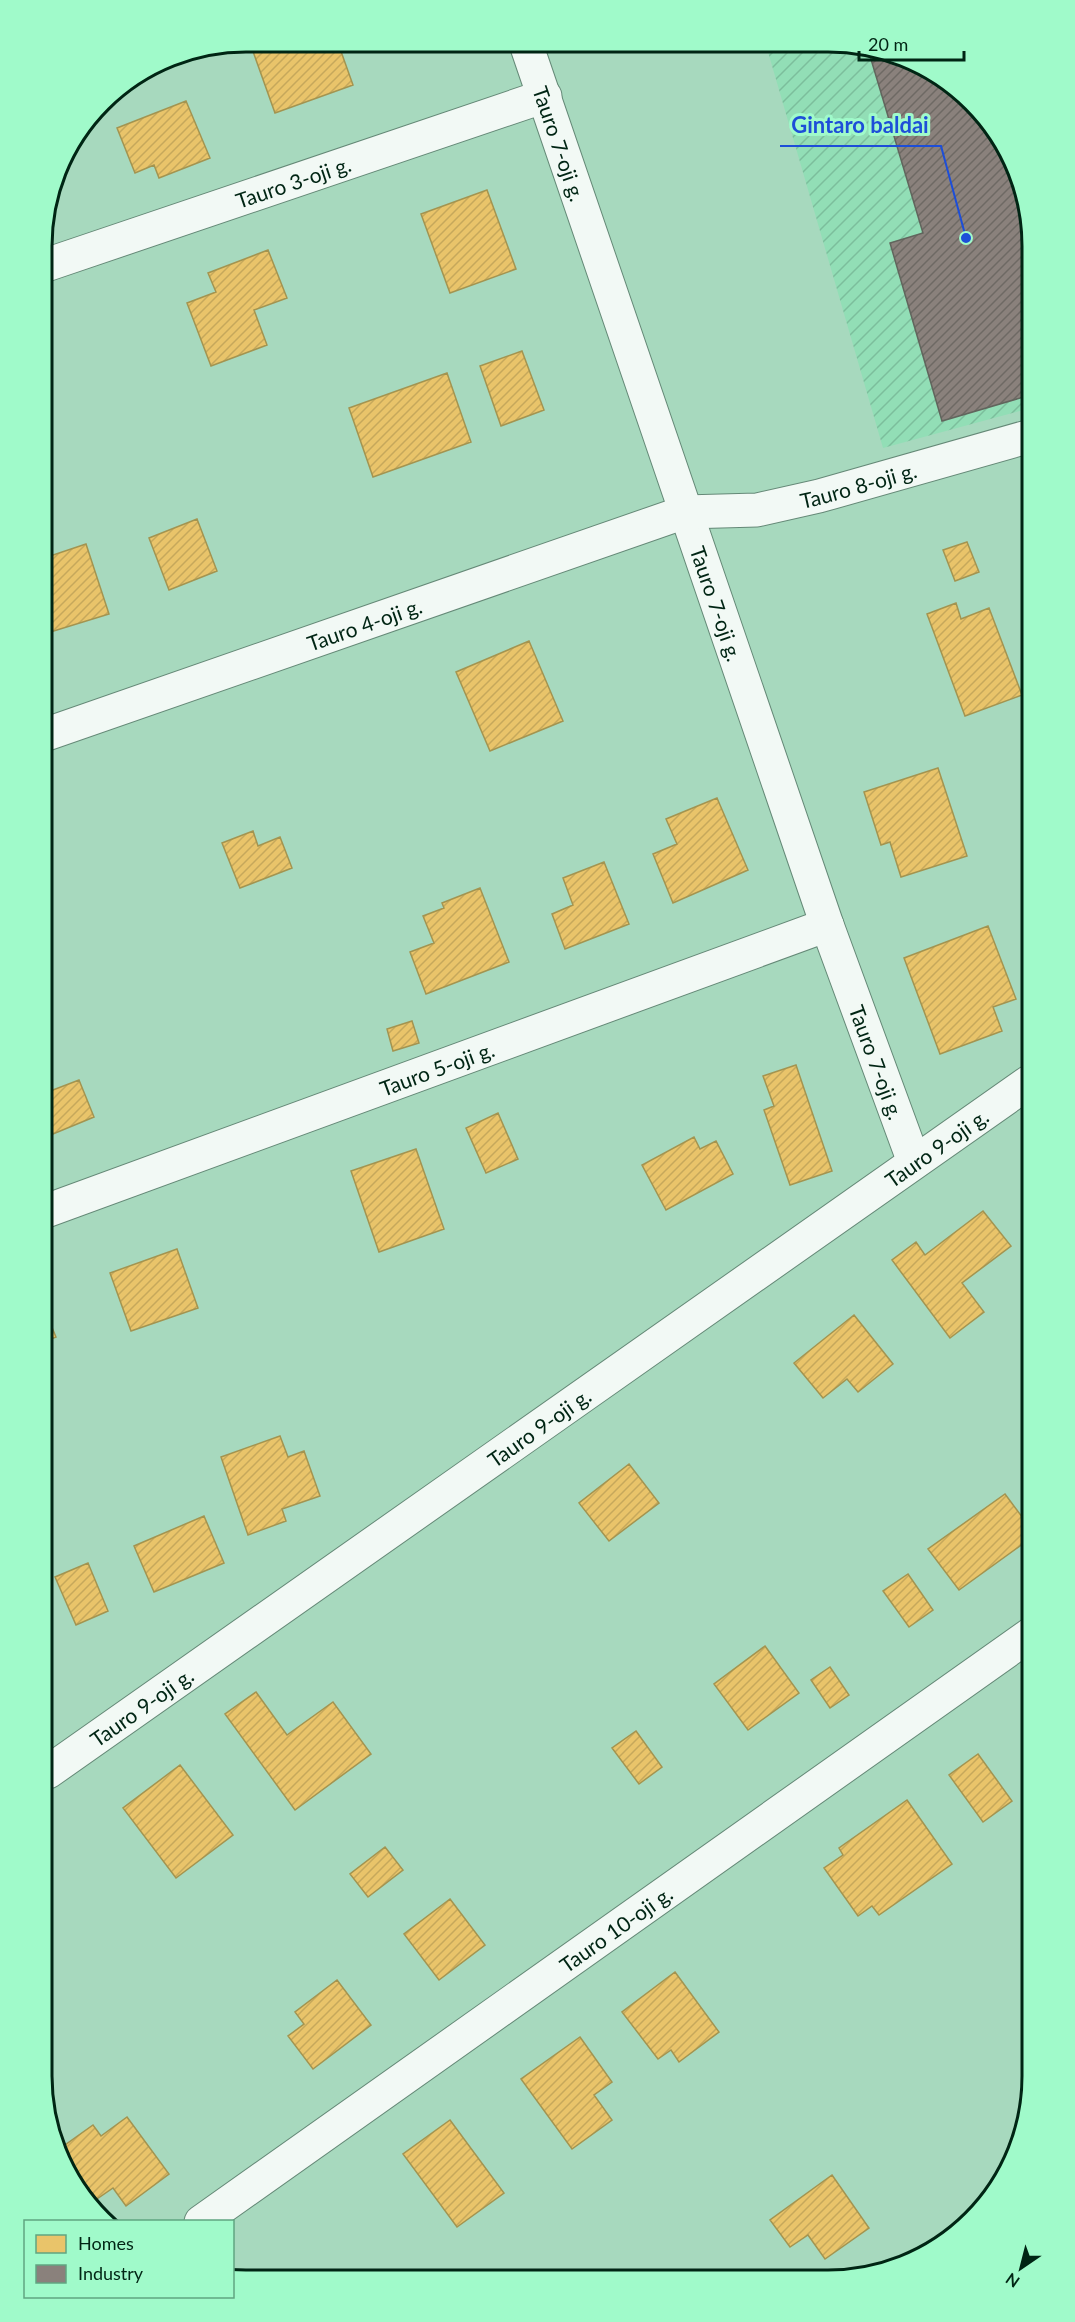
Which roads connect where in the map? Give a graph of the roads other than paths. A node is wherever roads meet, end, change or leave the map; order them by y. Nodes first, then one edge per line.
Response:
1 (529, 52) edge
2 (545, 96) junction
3 (53, 263) edge
4 (1022, 438) edge
5 (685, 512) junction
6 (53, 732) edge
7 (827, 925) junction
8 (1022, 1087) edge
9 (914, 1162) junction
10 (52, 1209) edge
11 (1022, 1640) edge
12 (52, 1769) edge
13 (204, 2220) edge

1 - 2 street, Tauro 7-oji g.
2 - 3 street, Tauro 3-oji g.
2 - 5 street, Tauro 7-oji g.
4 - 5 street, Tauro 8-oji g.
5 - 6 street, Tauro 4-oji g.
5 - 7 street, Tauro 7-oji g.
7 - 9 street, Tauro 7-oji g.
7 - 10 street, Tauro 5-oji g.
8 - 9 street, Tauro 9-oji g.
9 - 12 street, Tauro 9-oji g.
11 - 13 street, Tauro 10-oji g.

